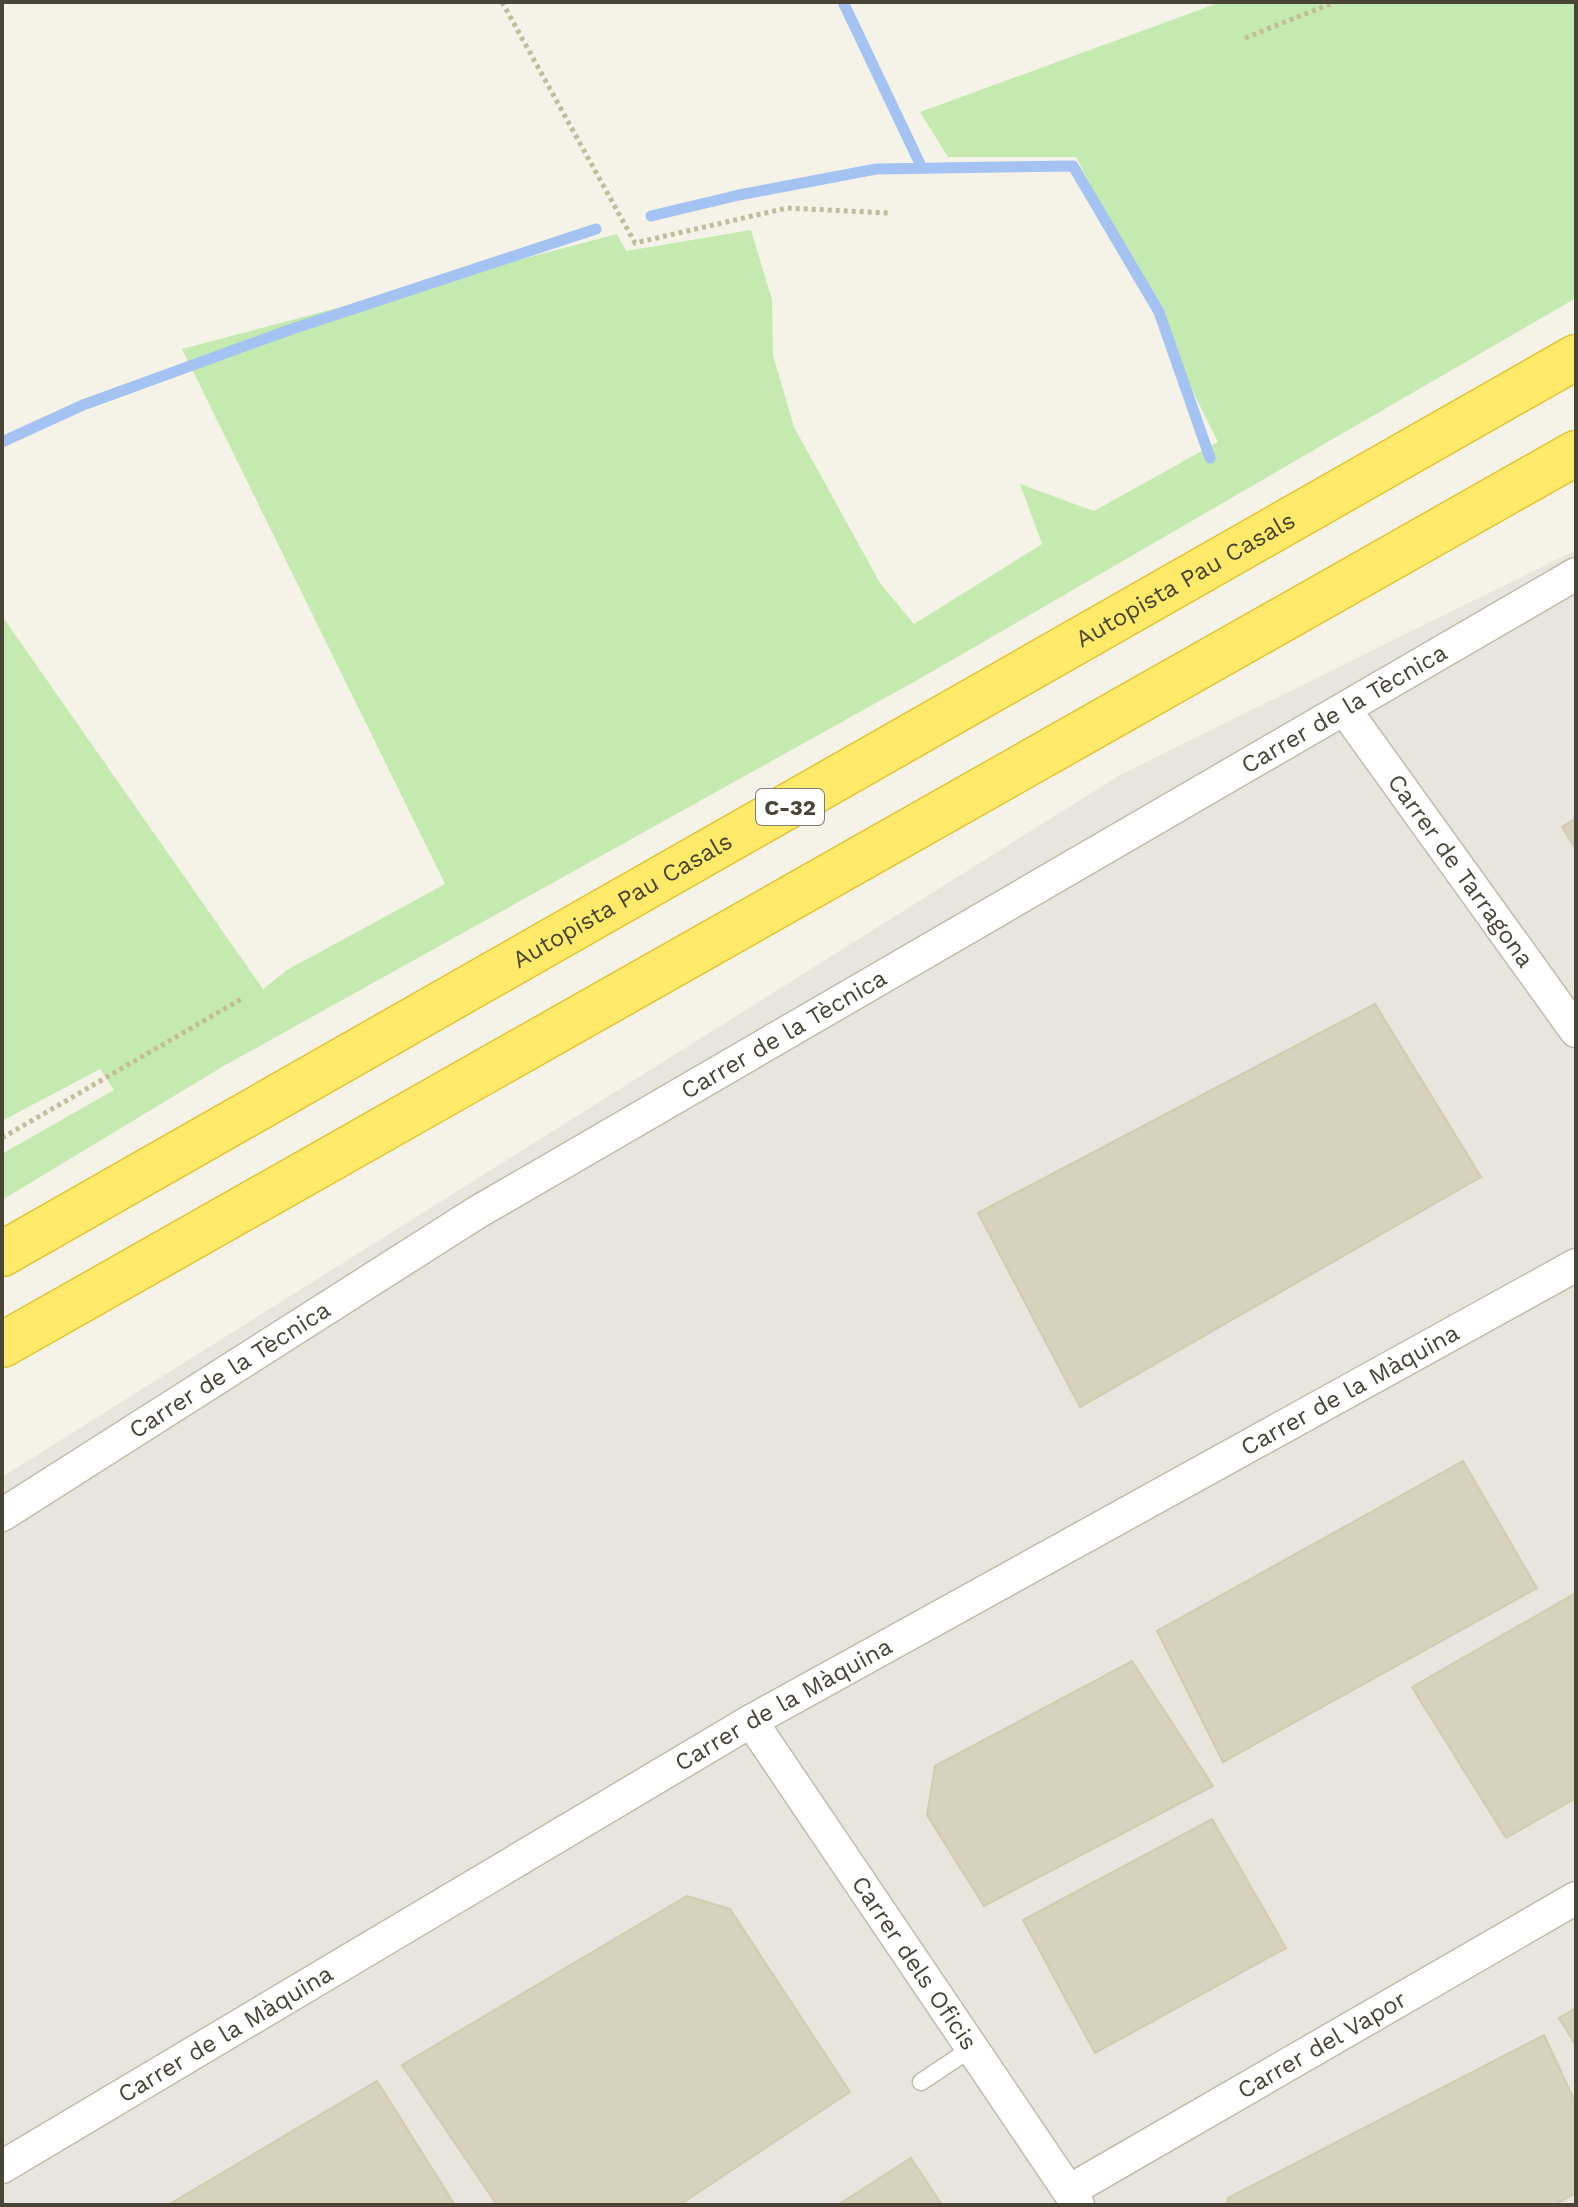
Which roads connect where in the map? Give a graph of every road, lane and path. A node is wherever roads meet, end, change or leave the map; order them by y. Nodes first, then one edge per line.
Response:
1 (502, 2) edge
2 (1335, 2) edge
3 (1245, 38) dead end
4 (888, 213) dead end
5 (1576, 357) edge
6 (1576, 453) edge
7 (1576, 574) edge
8 (1345, 710) junction
9 (243, 998) dead end
10 (1576, 1031) edge
11 (2, 1138) edge
12 (2, 1254) edge
13 (1576, 1265) edge
14 (2, 1345) edge
15 (2, 1515) edge
16 (751, 1721) junction
17 (1576, 1898) edge
18 (972, 2048) junction
19 (921, 2082) dead end
20 (2, 2167) edge
21 (1074, 2198) edge

1 - 4 path
2 - 3 path
5 - 12 highway, Autopista Pau Casals / C-32
6 - 14 highway
7 - 8 street, Carrer de la Tècnica
8 - 10 street, Carrer de Tarragona
8 - 15 street, Carrer de la Tècnica
9 - 11 path
13 - 16 street, Carrer de la Màquina
16 - 18 street, Carrer dels Oficis
16 - 20 street, Carrer de la Màquina
17 - 21 street, Carrer del Vapor
18 - 19 lane
18 - 21 street, Carrer dels Oficis

